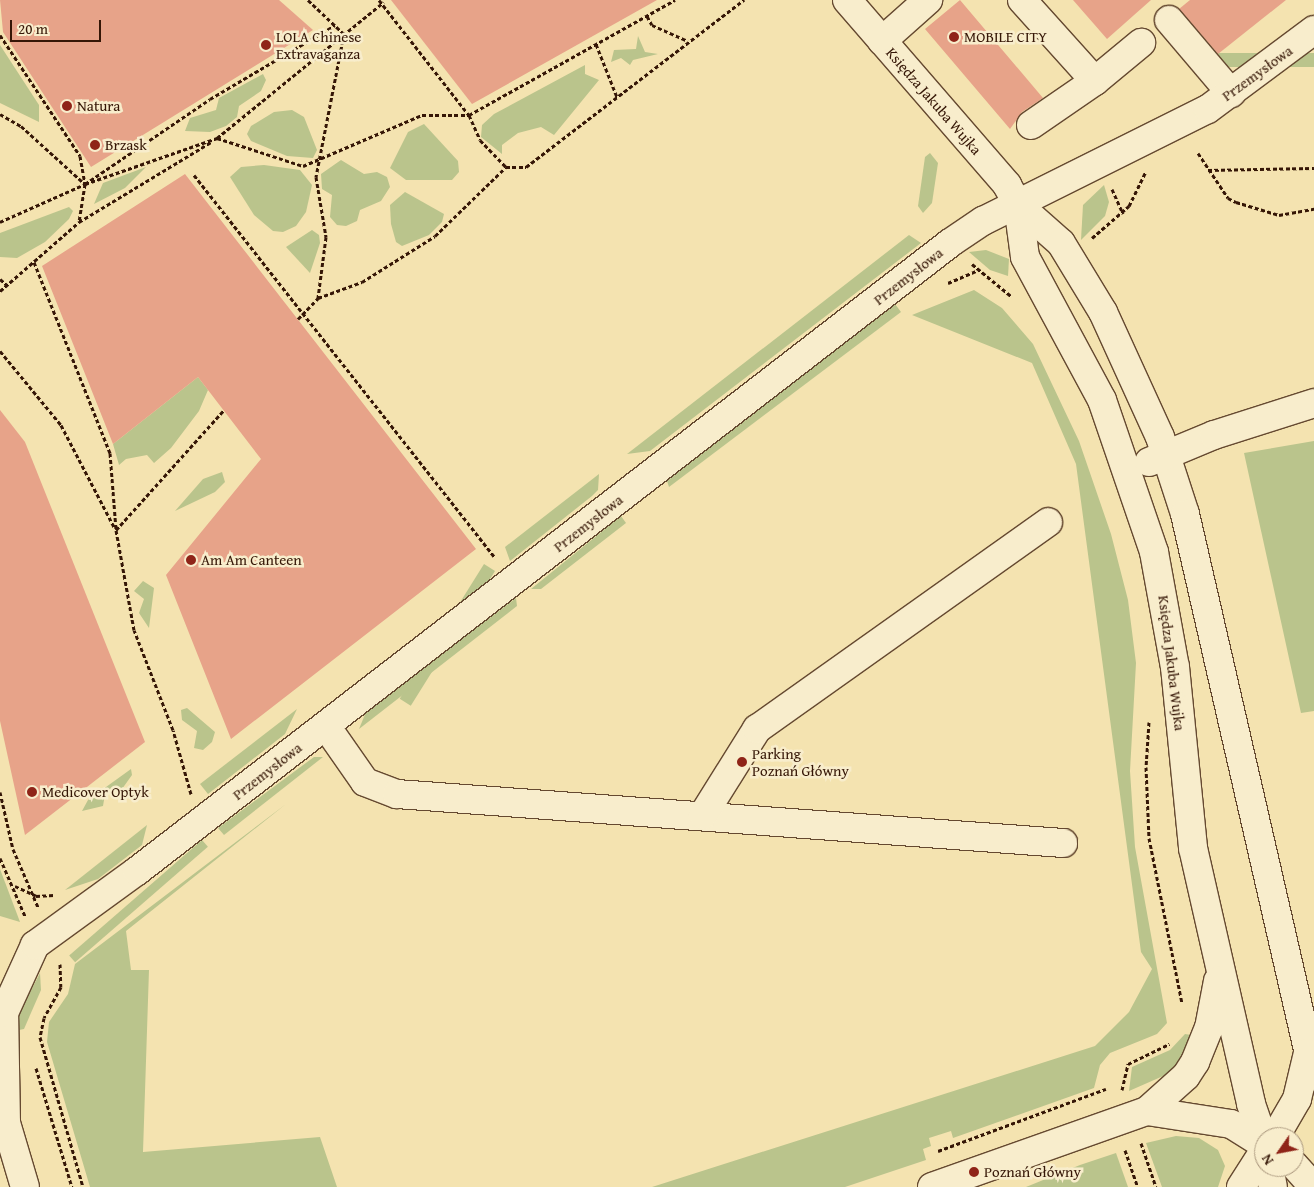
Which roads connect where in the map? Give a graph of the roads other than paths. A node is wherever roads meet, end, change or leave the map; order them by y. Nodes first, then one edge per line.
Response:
1 (928, 0) edge
2 (1022, 0) edge
3 (856, 3) edge
4 (1169, 20) dead end
5 (1314, 30) edge
6 (882, 41) junction
7 (1141, 43) dead end
8 (1095, 82) junction
9 (1231, 93) junction
10 (1031, 125) dead end
11 (1018, 205) junction
12 (1314, 403) edge
13 (1165, 454) junction
14 (1129, 470) junction
15 (1048, 522) dead end
16 (326, 726) junction
17 (703, 815) junction
18 (1063, 843) dead end
19 (1220, 973) junction
20 (1312, 1064) edge
21 (1136, 1103) junction
22 (3, 1113) edge
23 (1260, 1127) edge
24 (1281, 1127) edge
25 (1254, 1137) edge
26 (1254, 1167) edge
27 (1304, 1176) edge
28 (1314, 1186) edge
29 (25, 1187) edge
30 (932, 1187) edge
31 (1242, 1187) edge

1 - 6 street
2 - 8 street
3 - 6 street, Księdza Jakuba Wujka
4 - 9 street
5 - 9 street, Przemysłowa
6 - 11 street, Księdza Jakuba Wujka
7 - 8 street
8 - 10 street
9 - 11 street, Przemysłowa
11 - 13 street, Księdza Jakuba Wujka
11 - 14 street, Księdza Jakuba Wujka
11 - 16 street, Przemysłowa
12 - 13 street
13 - 14 street
13 - 20 street, Księdza Jakuba Wujka
14 - 19 street, Księdza Jakuba Wujka
15 - 17 street
16 - 17 street
16 - 22 street, Przemysłowa
17 - 18 street
19 - 21 street
19 - 23 street, Księdza Jakuba Wujka
20 - 24 street
21 - 25 street
21 - 30 street
22 - 29 street, Przemysłowa
26 - 31 street
27 - 28 street

